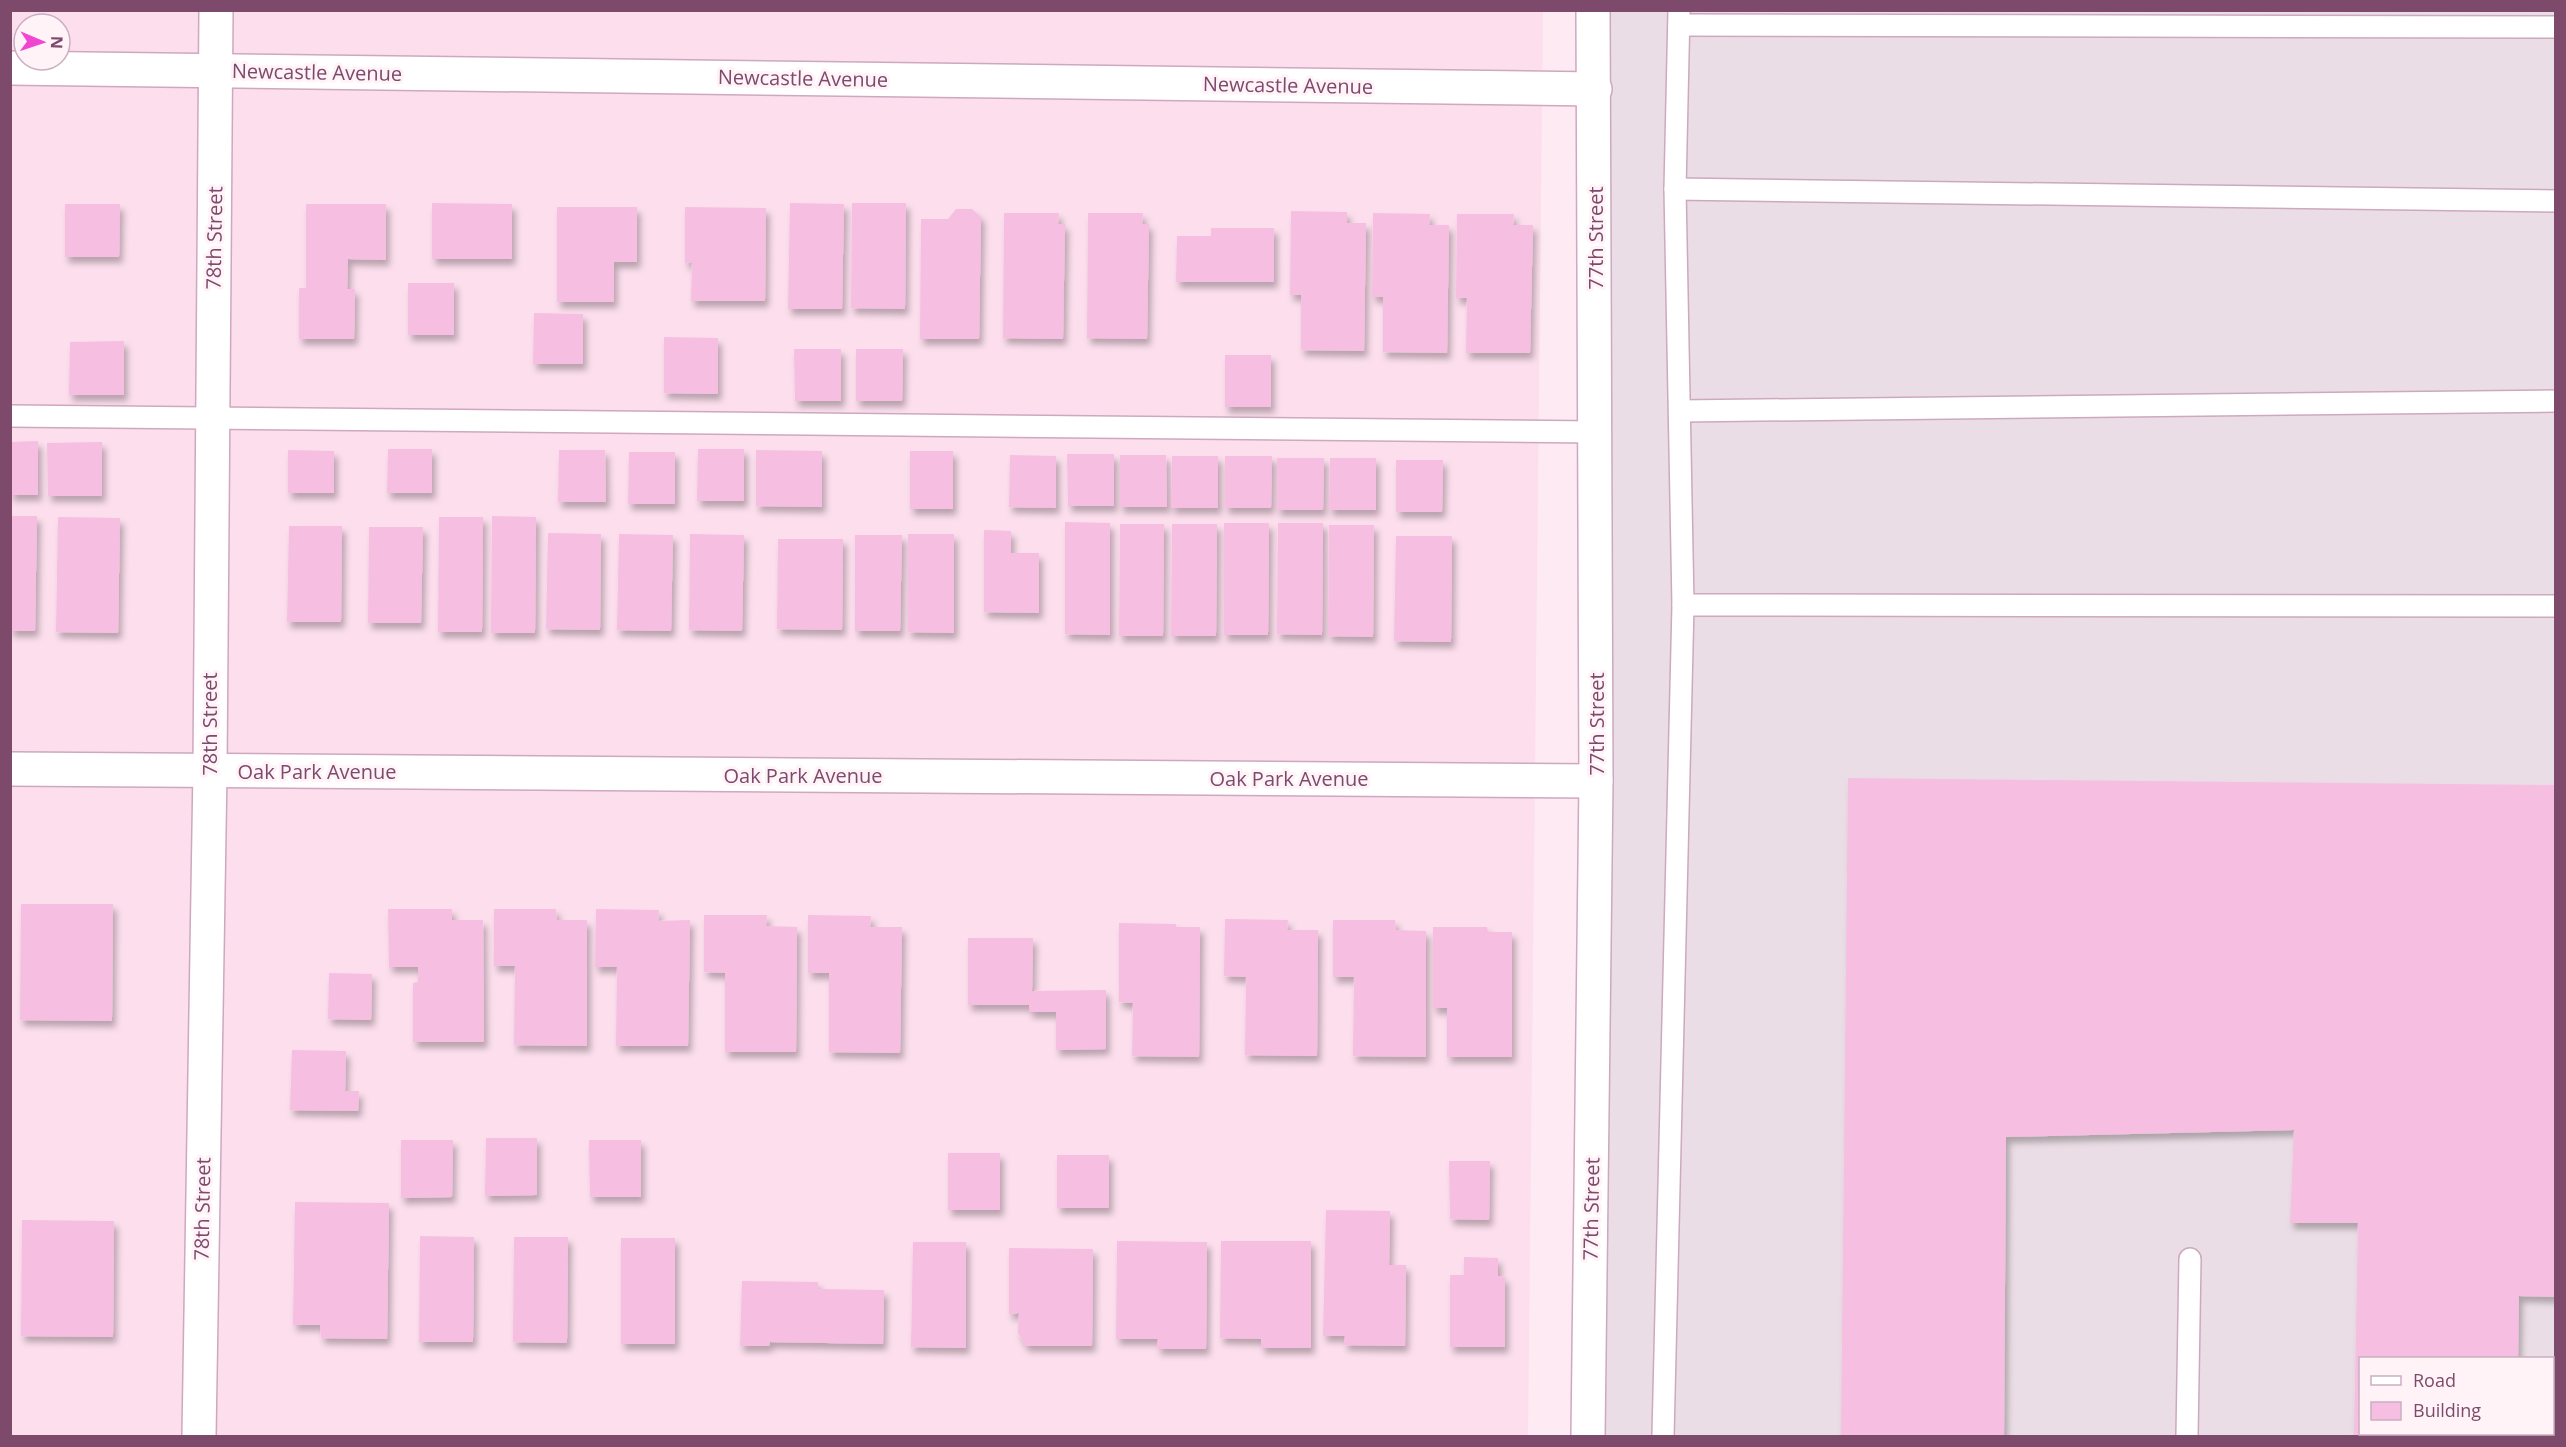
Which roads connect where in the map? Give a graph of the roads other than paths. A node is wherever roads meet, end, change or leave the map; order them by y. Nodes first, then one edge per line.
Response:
1 (216, 10) edge
2 (1593, 10) edge
3 (1679, 18) edge
4 (2556, 27) edge
5 (10, 68) edge
6 (216, 71) junction
7 (1594, 89) junction
8 (1675, 189) junction
9 (2556, 201) edge
10 (2556, 401) edge
11 (1680, 411) junction
12 (10, 416) edge
13 (212, 418) junction
14 (1596, 432) junction
15 (1683, 605) junction
16 (2556, 606) edge
17 (10, 769) edge
18 (210, 771) junction
19 (1596, 781) junction
20 (2190, 1259) dead end
21 (198, 1437) edge
22 (1588, 1437) edge
23 (1663, 1437) edge
24 (2187, 1437) edge

1 - 6 street, 78th Street
2 - 7 street, 77th Street
3 - 4 lane
3 - 8 lane
5 - 6 street, Newcastle Avenue
6 - 7 street, Newcastle Avenue
6 - 13 street, 78th Street
7 - 14 street, 77th Street
8 - 9 lane
8 - 11 lane
10 - 11 lane
11 - 15 lane
12 - 13 lane
13 - 14 lane
13 - 18 street, 78th Street
14 - 19 street, 77th Street
15 - 16 lane
15 - 23 lane
17 - 18 street, Oak Park Avenue
18 - 19 street, Oak Park Avenue
18 - 21 street, 78th Street
19 - 22 street, 77th Street
20 - 24 lane

